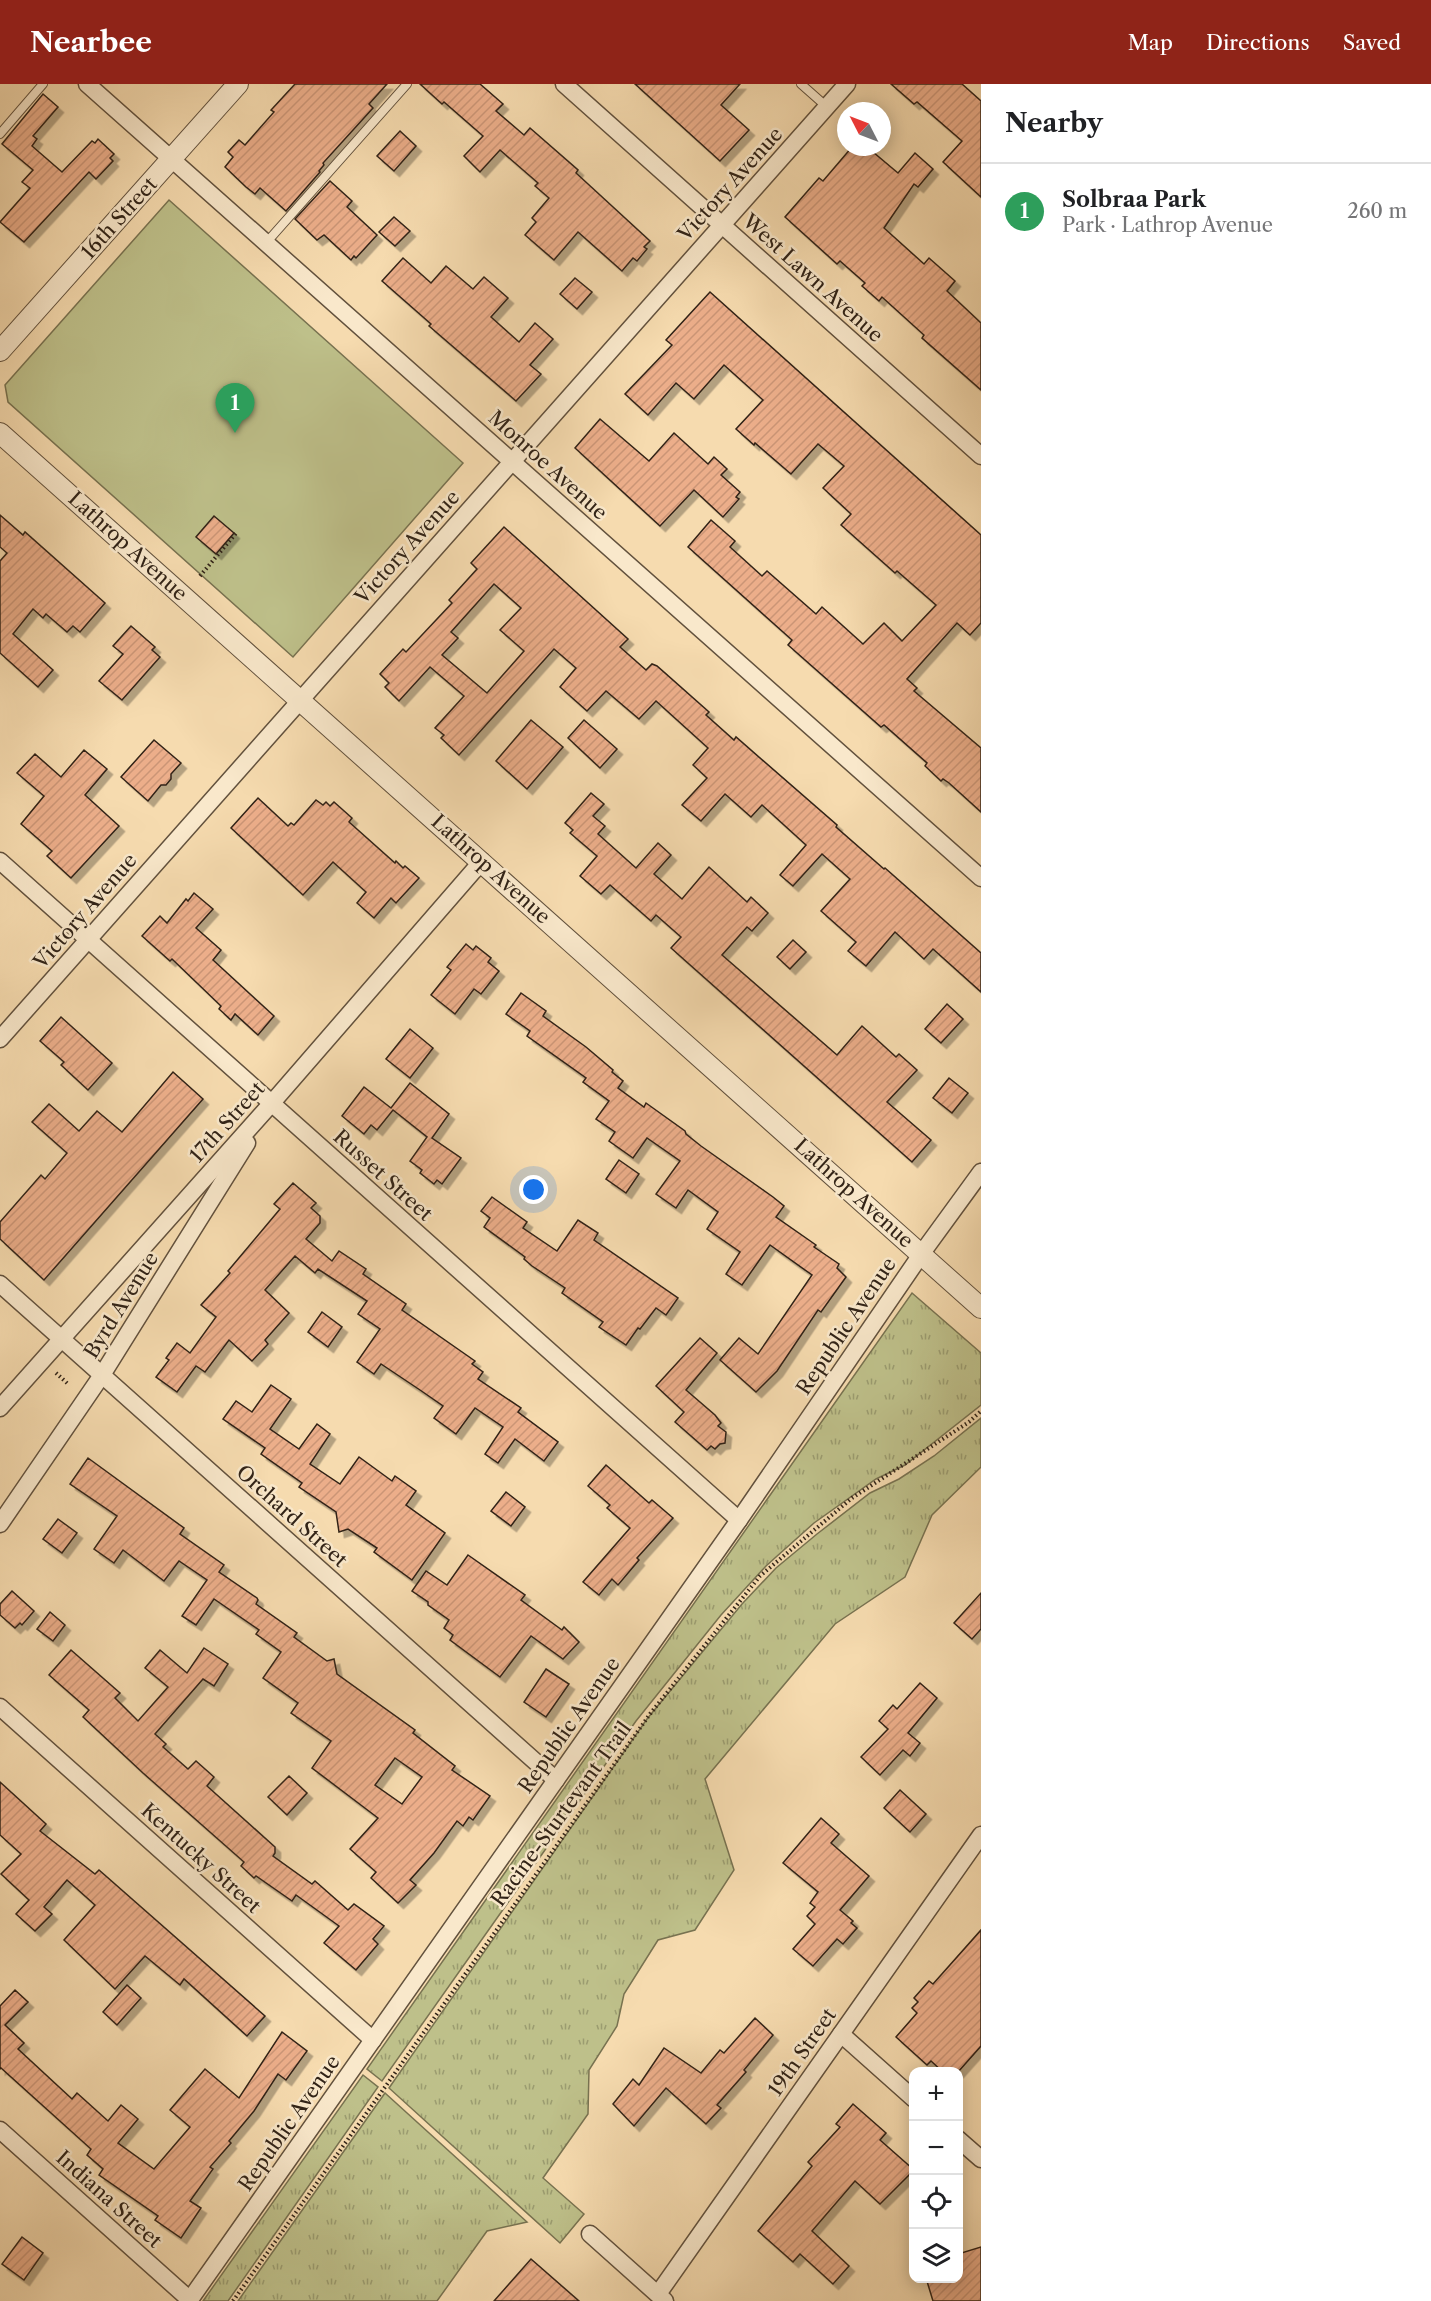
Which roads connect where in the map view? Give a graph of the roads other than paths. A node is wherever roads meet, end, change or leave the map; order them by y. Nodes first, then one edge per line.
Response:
1 (43, 84) edge
2 (87, 84) edge
3 (238, 84) edge
4 (407, 84) edge
5 (564, 84) edge
6 (801, 84) edge
7 (847, 84) edge
8 (827, 107) junction
9 (0, 134) edge
10 (171, 159) junction
11 (722, 225) junction
12 (266, 243) junction
13 (0, 351) edge
14 (0, 433) edge
15 (981, 456) edge
16 (512, 461) junction
17 (300, 699) junction
18 (0, 861) edge
19 (482, 861) junction
20 (981, 878) edge
21 (88, 939) junction
22 (0, 1039) edge
23 (272, 1104) junction
24 (981, 1172) edge
25 (922, 1253) junction
26 (0, 1284) edge
27 (981, 1308) edge
28 (61, 1338) junction
29 (102, 1375) junction
30 (0, 1408) edge
31 (739, 1520) junction
32 (0, 1524) edge
33 (0, 1707) edge
34 (556, 1780) junction
35 (981, 1835) edge
36 (841, 2034) junction
37 (373, 2040) junction
38 (909, 2095) edge
39 (0, 2130) edge
40 (963, 2143) edge
41 (981, 2159) edge
42 (590, 2234) dead end
43 (662, 2298) edge
44 (190, 2300) edge

1 - 9 lane
2 - 10 street, Monroe Avenue
3 - 10 street, 16th Street
4 - 12 lane
5 - 11 street, West Lawn Avenue
6 - 8 lane
7 - 8 street, Victory Avenue
8 - 11 street, Victory Avenue
10 - 12 street, Monroe Avenue
10 - 13 street, 16th Street
11 - 15 street, West Lawn Avenue
11 - 16 street, Victory Avenue
12 - 16 street, Monroe Avenue
14 - 17 street, Lathrop Avenue
16 - 17 street, Victory Avenue
16 - 20 street, Monroe Avenue
17 - 19 street, Lathrop Avenue
17 - 21 street, Victory Avenue
18 - 21 street, Russet Street
19 - 23 street, 17th Street
19 - 25 street, Lathrop Avenue
21 - 22 street, Victory Avenue
21 - 23 street, Russet Street
23 - 28 street, 17th Street
23 - 29 street, Byrd Avenue
23 - 31 street, Russet Street
24 - 25 street, Republic Avenue
25 - 27 street, Lathrop Avenue
25 - 31 street, Republic Avenue
26 - 28 street, Orchard Street
28 - 29 street, Orchard Street
28 - 30 street, 17th Street
29 - 32 street, Byrd Avenue
29 - 34 street, Orchard Street
31 - 34 street, Republic Avenue
33 - 37 street, Kentucky Street
34 - 37 street, Republic Avenue
35 - 36 street, 19th Street
36 - 38 street
36 - 43 street, 19th Street
37 - 44 street, Republic Avenue
39 - 44 street, Indiana Street
40 - 41 street
42 - 43 street

